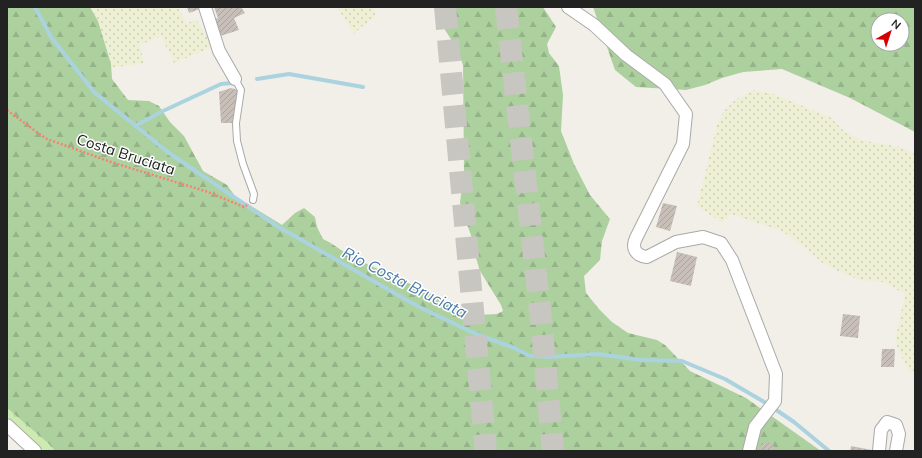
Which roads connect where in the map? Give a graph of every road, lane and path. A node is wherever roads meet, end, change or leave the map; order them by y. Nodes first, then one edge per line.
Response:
1 (205, 7) edge
2 (568, 7) edge
3 (235, 79) joint
4 (7, 110) edge
5 (253, 200) dead end
6 (244, 207) dead end
7 (7, 425) edge
8 (36, 451) edge
9 (749, 451) edge
10 (879, 451) edge
11 (896, 451) edge

1 - 3 street
2 - 9 street
3 - 5 lane
4 - 6 path, Costa Bruciata
7 - 8 street
10 - 11 street

